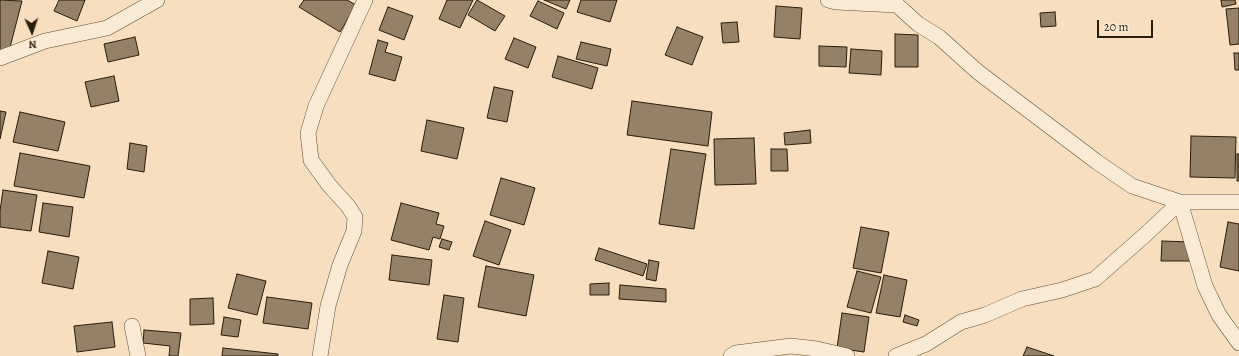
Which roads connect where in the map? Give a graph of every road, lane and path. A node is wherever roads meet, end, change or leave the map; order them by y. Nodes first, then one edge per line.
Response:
1 (157, 0) edge
2 (366, 0) edge
3 (828, 0) edge
4 (896, 3) edge
5 (0, 58) edge
6 (1180, 202) junction
7 (1239, 202) edge
8 (132, 326) dead end
9 (1239, 343) edge
10 (138, 356) edge
11 (320, 356) edge
12 (731, 356) edge
13 (847, 356) edge
14 (896, 356) edge

1 - 5 street
2 - 11 street
3 - 4 street
4 - 6 street
6 - 7 street
6 - 9 street
6 - 14 street
8 - 10 street
12 - 13 street

